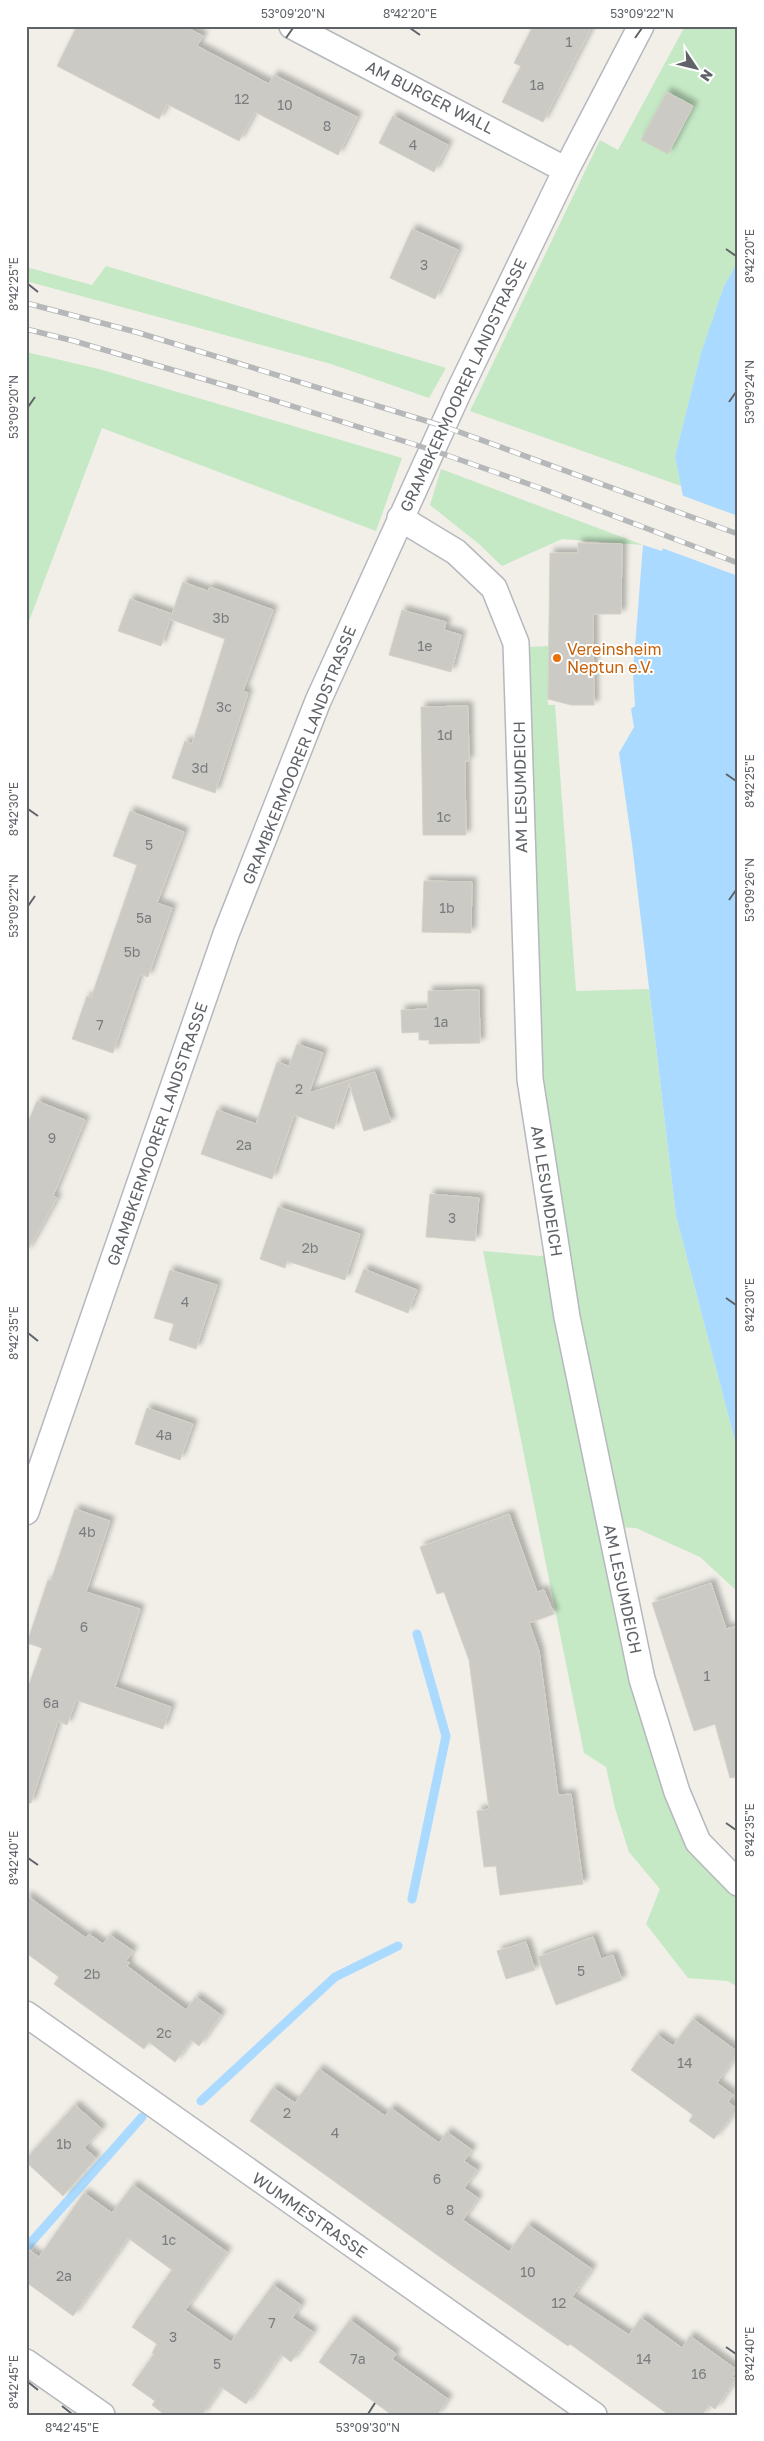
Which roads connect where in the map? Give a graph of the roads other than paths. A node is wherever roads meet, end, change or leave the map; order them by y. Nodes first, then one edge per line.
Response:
1 (292, 26) edge
2 (641, 26) edge
3 (566, 170) junction
4 (400, 518) junction
5 (26, 1512) edge
6 (738, 1882) edge
7 (26, 2014) edge
8 (26, 2362) edge
9 (102, 2415) edge
10 (594, 2415) edge

1 - 3 street, AM BURGER WALL
2 - 3 street, GRAMBKERMOORER LANDSTRASSE
3 - 4 street, GRAMBKERMOORER LANDSTRASSE
4 - 5 street, GRAMBKERMOORER LANDSTRASSE
4 - 6 street, AM LESUMDEICH
7 - 10 street, WUMMESTRASSE
8 - 9 street

